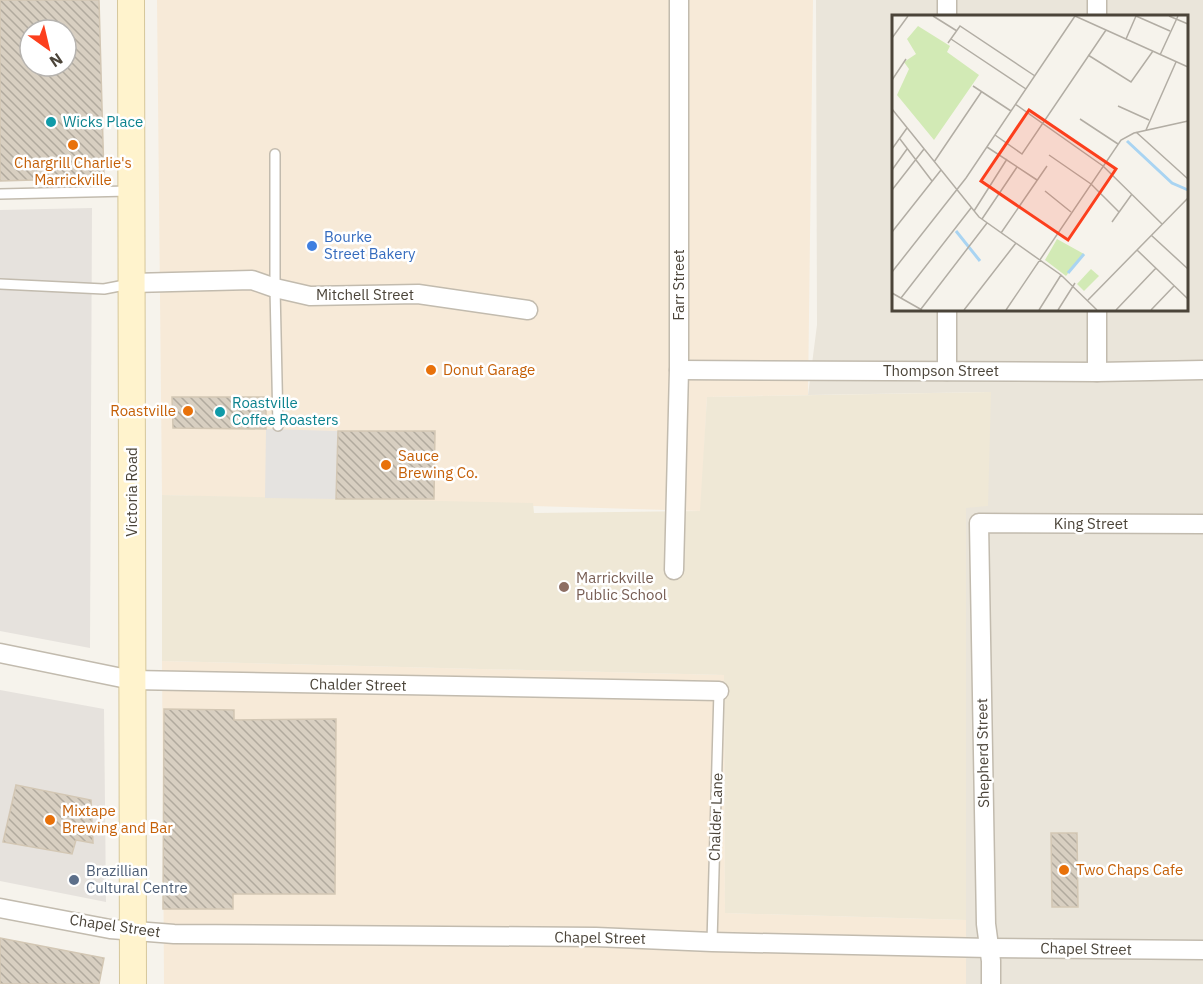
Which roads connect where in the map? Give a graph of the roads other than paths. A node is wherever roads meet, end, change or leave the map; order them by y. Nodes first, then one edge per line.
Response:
1 (131, 0) edge
2 (679, 0) edge
3 (275, 154) dead end
4 (131, 191) junction
5 (0, 194) edge
6 (132, 283) junction
7 (0, 284) edge
8 (275, 288) junction
9 (528, 310) dead end
10 (947, 310) edge
11 (1097, 310) edge
12 (679, 370) junction
13 (1203, 370) edge
14 (947, 371) junction
15 (1097, 372) junction
16 (278, 426) dead end
17 (979, 522) joint
18 (1203, 524) edge
19 (674, 570) dead end
20 (0, 653) edge
21 (132, 680) junction
22 (719, 691) joint
23 (0, 908) edge
24 (132, 931) junction
25 (712, 942) junction
26 (989, 948) junction
27 (1203, 950) edge
28 (133, 984) edge
29 (991, 984) edge

1 - 4 main road, Victoria Road
2 - 12 street, Farr Street
3 - 8 lane
4 - 5 lane
4 - 6 main road, Victoria Road
6 - 7 lane
6 - 8 street, Mitchell Street
6 - 21 main road, Victoria Road
8 - 9 street, Mitchell Street
8 - 16 lane
10 - 14 street
11 - 15 street
12 - 14 street, Thompson Street
12 - 19 street, Farr Street
13 - 15 street, Thompson Street
14 - 15 street, Thompson Street
17 - 18 street, King Street
17 - 26 street, Shepherd Street
20 - 21 street, Chalder Street
21 - 22 street, Chalder Street
21 - 24 main road, Victoria Road
22 - 25 lane, Chalder Lane
23 - 24 street, Chapel Street
24 - 25 street, Chapel Street
24 - 28 main road, Victoria Road
25 - 26 street, Chapel Street
26 - 27 street, Chapel Street
26 - 29 street, Shepherd Street

